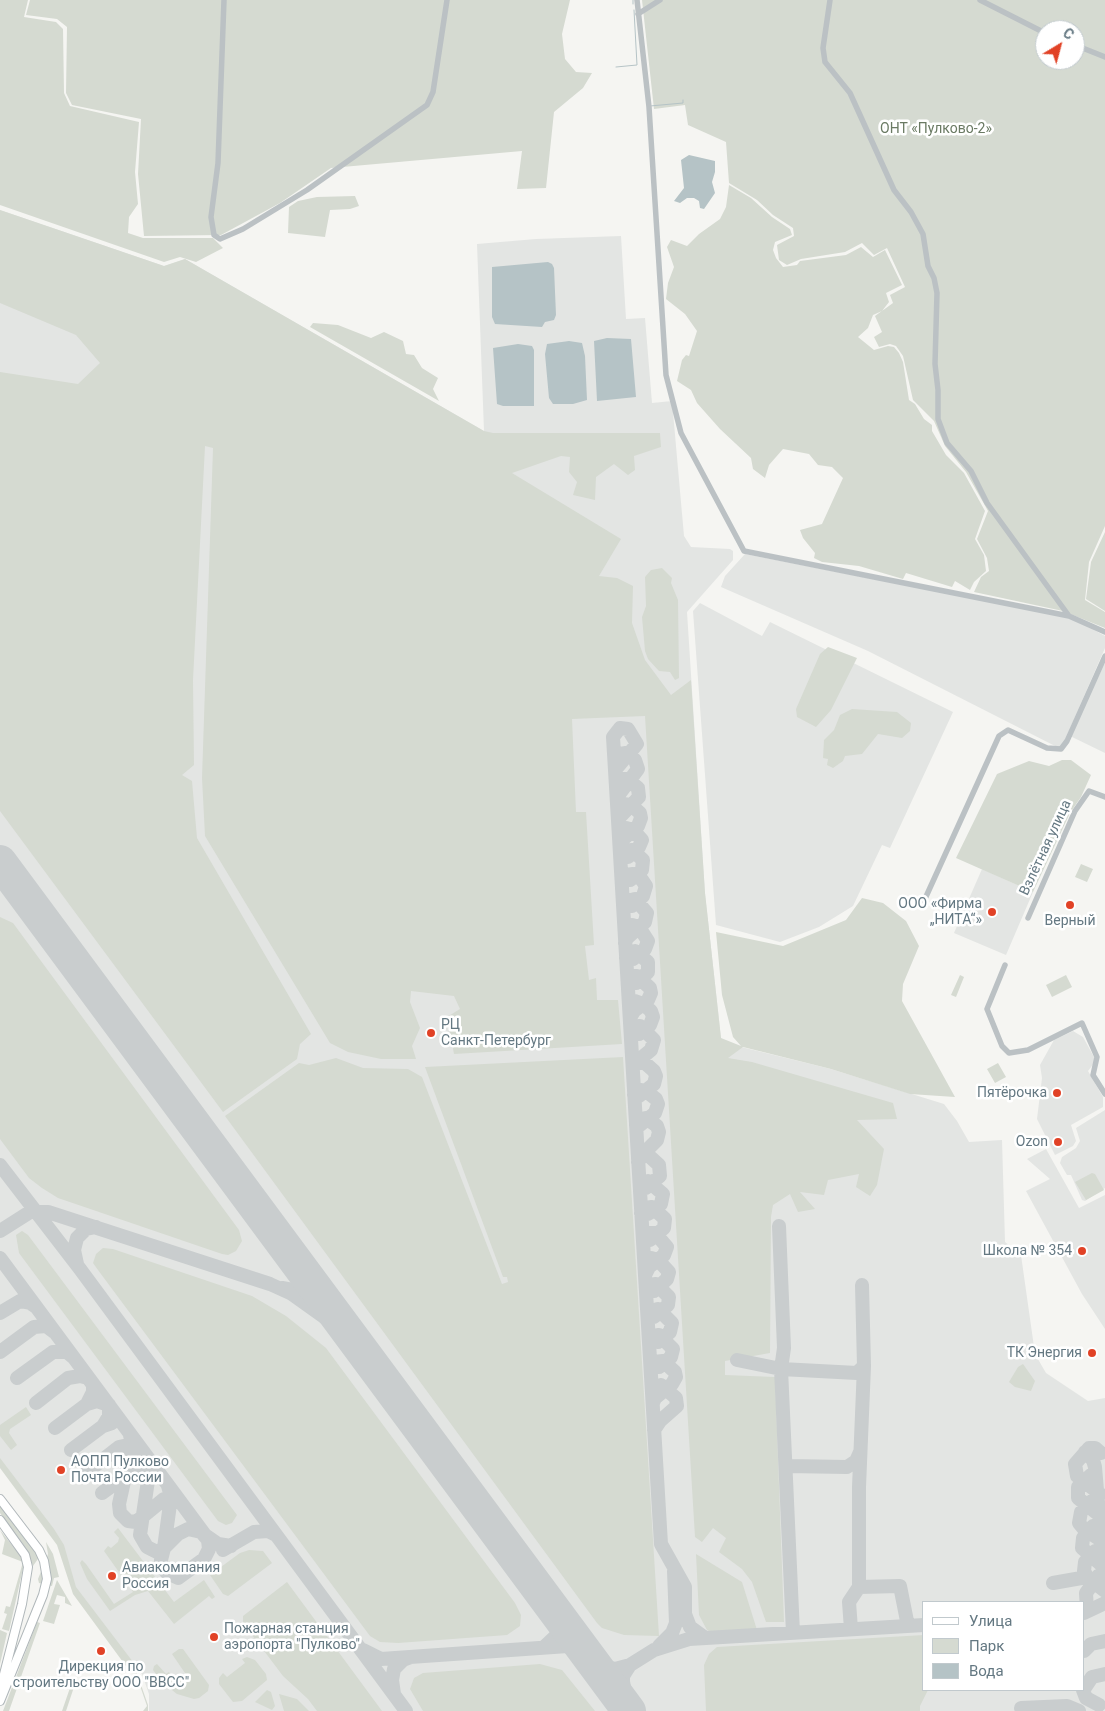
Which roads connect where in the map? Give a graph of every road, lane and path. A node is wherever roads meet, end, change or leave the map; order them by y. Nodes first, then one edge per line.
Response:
1 (224, 0) edge
2 (447, 0) edge
3 (637, 0) edge
4 (660, 0) edge
5 (830, 0) edge
6 (980, 0) edge
7 (638, 14) junction
8 (1035, 28) edge
9 (1085, 49) edge
10 (1105, 57) edge
11 (1070, 616) junction
12 (1105, 632) edge
13 (1105, 656) edge
14 (1105, 797) edge
15 (924, 901) dead end
16 (1028, 918) dead end
17 (1005, 965) dead end
18 (1105, 1094) edge
19 (0, 1498) edge
20 (0, 1520) edge
21 (5, 1681) junction
22 (0, 1690) edge
23 (0, 1701) edge

1 - 2 street
3 - 7 street
4 - 7 street
5 - 11 street
6 - 8 street
7 - 11 street
9 - 10 street
11 - 12 street
13 - 15 street
14 - 16 street, Взлётная улица
17 - 18 street
19 - 21 street
20 - 21 street
21 - 22 street
21 - 23 street

